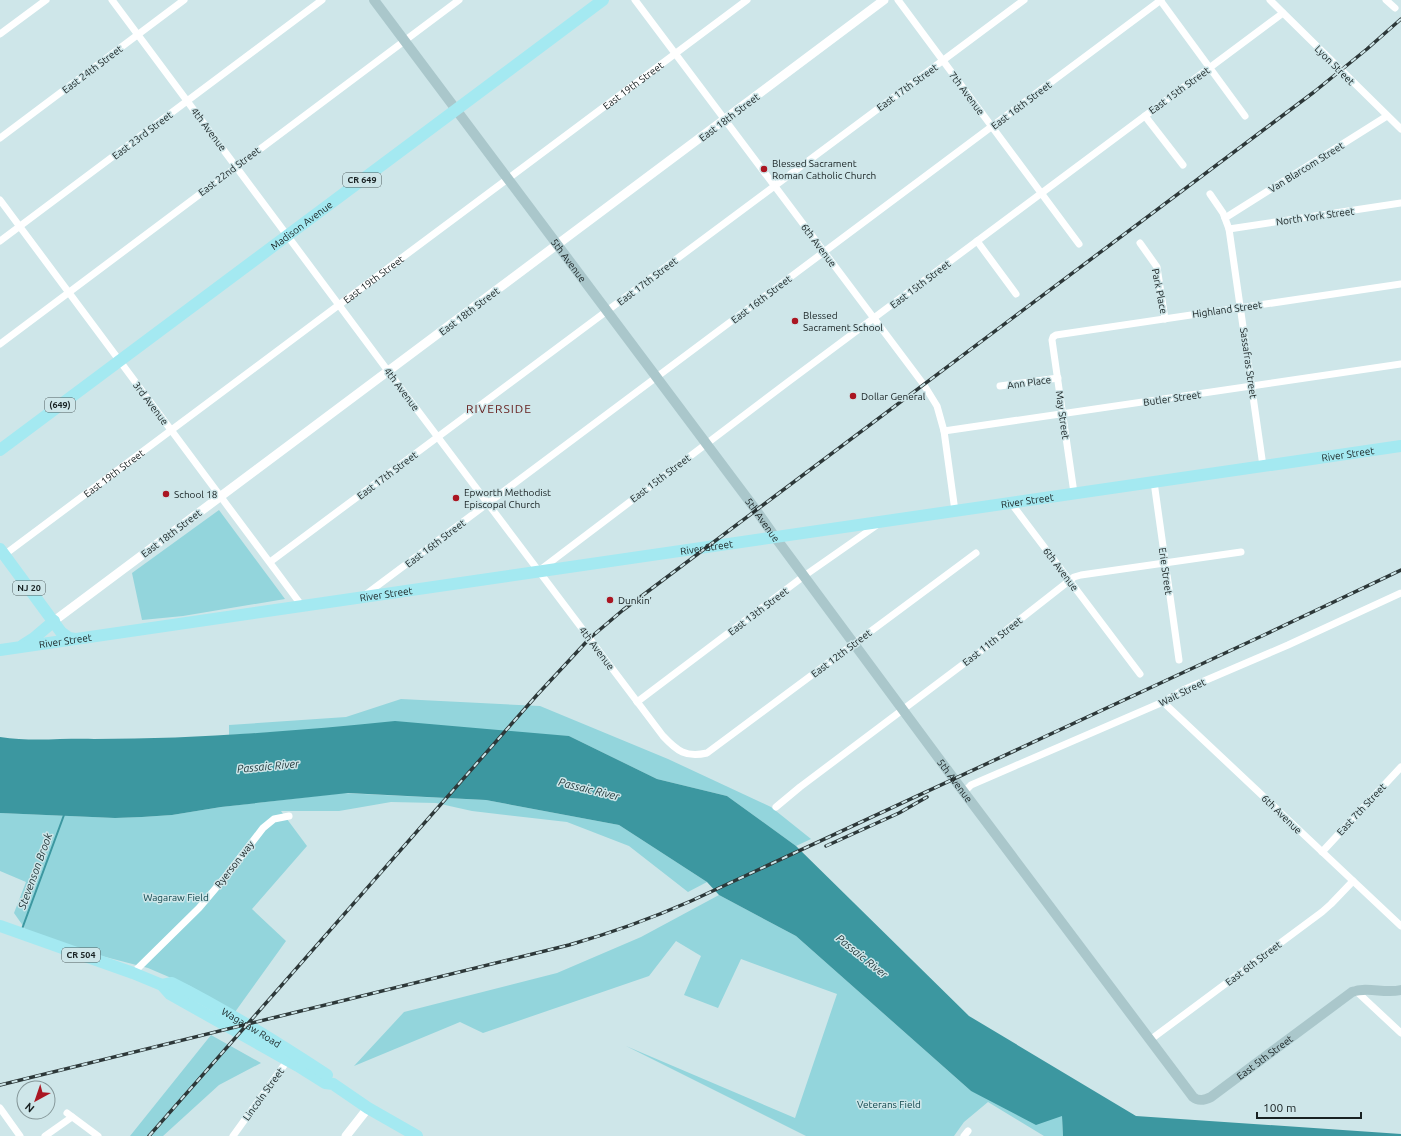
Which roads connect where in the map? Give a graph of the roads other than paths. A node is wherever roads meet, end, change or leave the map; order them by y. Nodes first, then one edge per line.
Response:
1 (46, 0) edge
2 (112, 0) edge
3 (184, 0) edge
4 (322, 0) edge
5 (374, 0) edge
6 (459, 0) edge
7 (603, 0) edge
8 (635, 0) edge
9 (746, 0) edge
10 (884, 0) edge
11 (898, 0) edge
12 (1024, 0) edge
13 (1160, 0) edge
14 (1270, 0) edge
15 (1386, 0) edge
16 (1395, 8) dead end
17 (1283, 13) junction
18 (0, 34) edge
19 (138, 34) junction
20 (404, 41) junction
21 (675, 53) junction
22 (943, 61) junction
23 (1210, 68) junction
24 (188, 100) junction
25 (456, 110) junction
26 (1145, 116) junction
27 (1245, 116) dead end
28 (1387, 116) junction
29 (724, 120) junction
30 (992, 127) junction
31 (1401, 129) edge
32 (0, 138) edge
33 (1183, 165) dead end
34 (237, 166) junction
35 (507, 178) junction
36 (774, 185) junction
37 (1041, 193) junction
38 (1210, 194) dead end
39 (0, 200) edge
40 (1401, 203) edge
41 (1225, 218) junction
42 (19, 226) junction
43 (1229, 229) junction
44 (288, 235) junction
45 (0, 241) edge
46 (977, 241) junction
47 (1079, 244) dead end
48 (1140, 244) dead end
49 (557, 245) junction
50 (824, 252) junction
51 (1401, 284) edge
52 (69, 292) junction
53 (1016, 294) dead end
54 (339, 305) junction
55 (1240, 307) junction
56 (606, 311) junction
57 (1165, 318) junction
58 (873, 319) junction
59 (1053, 337) joint
60 (0, 344) edge
61 (120, 360) junction
62 (1401, 364) edge
63 (388, 371) junction
64 (656, 378) junction
65 (1058, 378) junction
66 (1000, 386) dead end
67 (1252, 386) junction
68 (1063, 414) junction
69 (171, 429) junction
70 (944, 431) junction
71 (438, 437) junction
72 (705, 444) junction
73 (1401, 446) edge
74 (0, 450) edge
75 (1263, 466) junction
76 (1154, 482) junction
77 (1074, 493) junction
78 (220, 496) junction
79 (488, 503) junction
80 (1011, 503) junction
81 (955, 511) junction
82 (881, 522) junction
83 (774, 537) junction
84 (1241, 552) dead end
85 (976, 553) dead end
86 (1, 554) edge
87 (270, 562) junction
88 (1165, 563) junction
89 (539, 572) junction
90 (804, 576) junction
91 (1069, 581) junction
92 (1401, 593) edge
93 (362, 597) junction
94 (302, 606) junction
95 (54, 621) junction
96 (75, 639) junction
97 (854, 643) junction
98 (12, 649) junction
99 (0, 650) edge
100 (1179, 660) dead end
101 (1140, 674) dead end
102 (637, 702) junction
103 (1163, 702) junction
104 (903, 709) junction
105 (707, 753) joint
106 (1401, 767) edge
107 (964, 792) junction
108 (776, 806) dead end
109 (289, 816) dead end
110 (1322, 852) junction
111 (1352, 881) junction
112 (0, 926) edge
113 (1401, 926) edge
114 (134, 972) junction
115 (1355, 990) junction
116 (1401, 990) edge
117 (1401, 1033) edge
118 (1150, 1040) junction
119 (290, 1056) junction
120 (0, 1108) edge
121 (368, 1108) junction
122 (20, 1136) edge
123 (45, 1136) edge
124 (98, 1136) edge
125 (233, 1136) edge
126 (346, 1136) edge
127 (416, 1136) edge

1 - 18 street
2 - 19 street, 4th Avenue
3 - 19 street, East 24th Street
4 - 24 street, East 23rd Street
5 - 20 main road, 5th Avenue
6 - 20 street, East 22nd Street
7 - 25 main road, Madison Avenue / CR 649
8 - 21 street, 6th Avenue
9 - 21 street, East 19th Street
10 - 29 street, East 18th Street
11 - 22 street, 7th Avenue
12 - 22 street, East 17th Street
13 - 23 street
13 - 30 street, East 16th Street
14 - 17 street, Lyon Street
15 - 16 street
17 - 23 street, East 15th Street
17 - 28 street, Lyon Street
19 - 24 street, 4th Avenue
19 - 32 street, East 24th Street
20 - 25 main road, 5th Avenue
20 - 34 street, East 22nd Street
21 - 29 street, 6th Avenue
21 - 35 street, East 19th Street
22 - 30 street, 7th Avenue
22 - 36 street, East 17th Street
23 - 26 street, East 15th Street
23 - 27 street
24 - 34 street, 4th Avenue
24 - 42 street, East 23rd Street
25 - 35 main road, 5th Avenue
25 - 44 main road, Madison Avenue / CR 649
26 - 33 street
26 - 37 street, East 15th Street
28 - 31 street, Lyon Street
28 - 41 street, Van Blarcom Street
29 - 36 street, 6th Avenue
29 - 49 street, East 18th Street
30 - 37 street, 7th Avenue
30 - 50 street, East 16th Street
34 - 44 street, 4th Avenue
34 - 52 street, East 22nd Street
35 - 49 main road, 5th Avenue
35 - 54 street, East 19th Street
36 - 50 street, 6th Avenue
36 - 56 street, East 17th Street
37 - 46 street, East 15th Street
37 - 47 street, 7th Avenue
38 - 41 street, Sassafras Street
39 - 42 street, 3rd Avenue
40 - 43 street, North York Street
41 - 43 street, Sassafras Street
42 - 45 street, East 23rd Street
42 - 52 street, 3rd Avenue
43 - 55 street, Sassafras Street
44 - 54 street, 4th Avenue
44 - 61 main road, Madison Avenue / CR 649
46 - 53 street
46 - 58 street, East 15th Street
48 - 57 street, Park Place
49 - 56 main road, 5th Avenue
49 - 63 street, East 18th Street
50 - 58 street, 6th Avenue
50 - 64 street, East 16th Street
51 - 55 street, Highland Street
52 - 60 street, East 22nd Street
52 - 61 street, 3rd Avenue
54 - 63 street, 4th Avenue
54 - 69 street, East 19th Street
55 - 57 street, Highland Street
55 - 67 street, Sassafras Street
56 - 64 main road, 5th Avenue
56 - 71 street, East 17th Street
57 - 59 street, Highland Street
58 - 70 street, 6th Avenue
58 - 72 street, East 15th Street
59 - 65 street, May Street
61 - 69 street, 3rd Avenue
61 - 74 main road, Madison Avenue / (649)
62 - 67 street, Butler Street
63 - 71 street, 4th Avenue
63 - 78 street, East 18th Street
64 - 72 main road, 5th Avenue
64 - 79 street, East 16th Street
65 - 66 street, Ann Place
65 - 68 street, May Street
67 - 68 street, Butler Street
67 - 75 street, Sassafras Street
68 - 70 street, Butler Street
68 - 77 street, May Street
69 - 78 street, 3rd Avenue
69 - 86 street, East 19th Street
70 - 81 street, 6th Avenue
71 - 79 street, 4th Avenue
71 - 87 street, East 17th Street
72 - 83 main road, 5th Avenue
72 - 89 street, East 15th Street
73 - 75 main road, River Street
75 - 76 main road, River Street
76 - 77 main road, River Street
76 - 88 street, Erie Street
77 - 80 main road, River Street
78 - 87 street, 3rd Avenue
78 - 95 street, East 18th Street
79 - 89 street, 4th Avenue
79 - 93 street, East 16th Street
80 - 81 main road, River Street
80 - 91 street, 6th Avenue
81 - 82 main road, River Street
82 - 83 main road, River Street
82 - 90 street, East 13th Street
83 - 89 main road, River Street
83 - 90 main road, 5th Avenue
84 - 88 street, East 11th Street
85 - 97 street, East 12th Street
86 - 95 main road, NJ 20
87 - 94 street, 3rd Avenue
88 - 91 street, East 11th Street
88 - 100 street, Erie Street
89 - 93 main road, River Street
89 - 102 street, 4th Avenue
90 - 97 main road, 5th Avenue
90 - 102 street, East 13th Street
91 - 101 street, 6th Avenue
91 - 104 street, East 11th Street
92 - 103 street, Wait Street
93 - 94 main road, River Street
94 - 96 main road, River Street
95 - 96 main road
95 - 98 main road, River Street
96 - 98 main road, River Street
97 - 104 main road, 5th Avenue
97 - 105 street, East 12th Street
98 - 99 main road, River Street
102 - 105 street, 4th Avenue
103 - 107 street, Wait Street
103 - 110 street, 6th Avenue
104 - 107 main road, 5th Avenue
104 - 108 street, East 11th Street
106 - 110 street, East 7th Street
107 - 118 main road, 5th Avenue
109 - 114 street, Ryerson way
110 - 111 street, 6th Avenue
111 - 113 street, 6th Avenue
111 - 118 street, East 6th Street
112 - 114 main road, Wagaraw Road / CR 504
114 - 119 main road, Wagaraw Road / CR 504
115 - 116 main road
115 - 117 street
115 - 118 main road, East 5th Street
119 - 121 main road, Wagaraw Road / CR 504
119 - 125 street, Lincoln Street
120 - 122 street
121 - 126 street
121 - 127 main road, Wagaraw Road / CR 504
123 - 124 street

